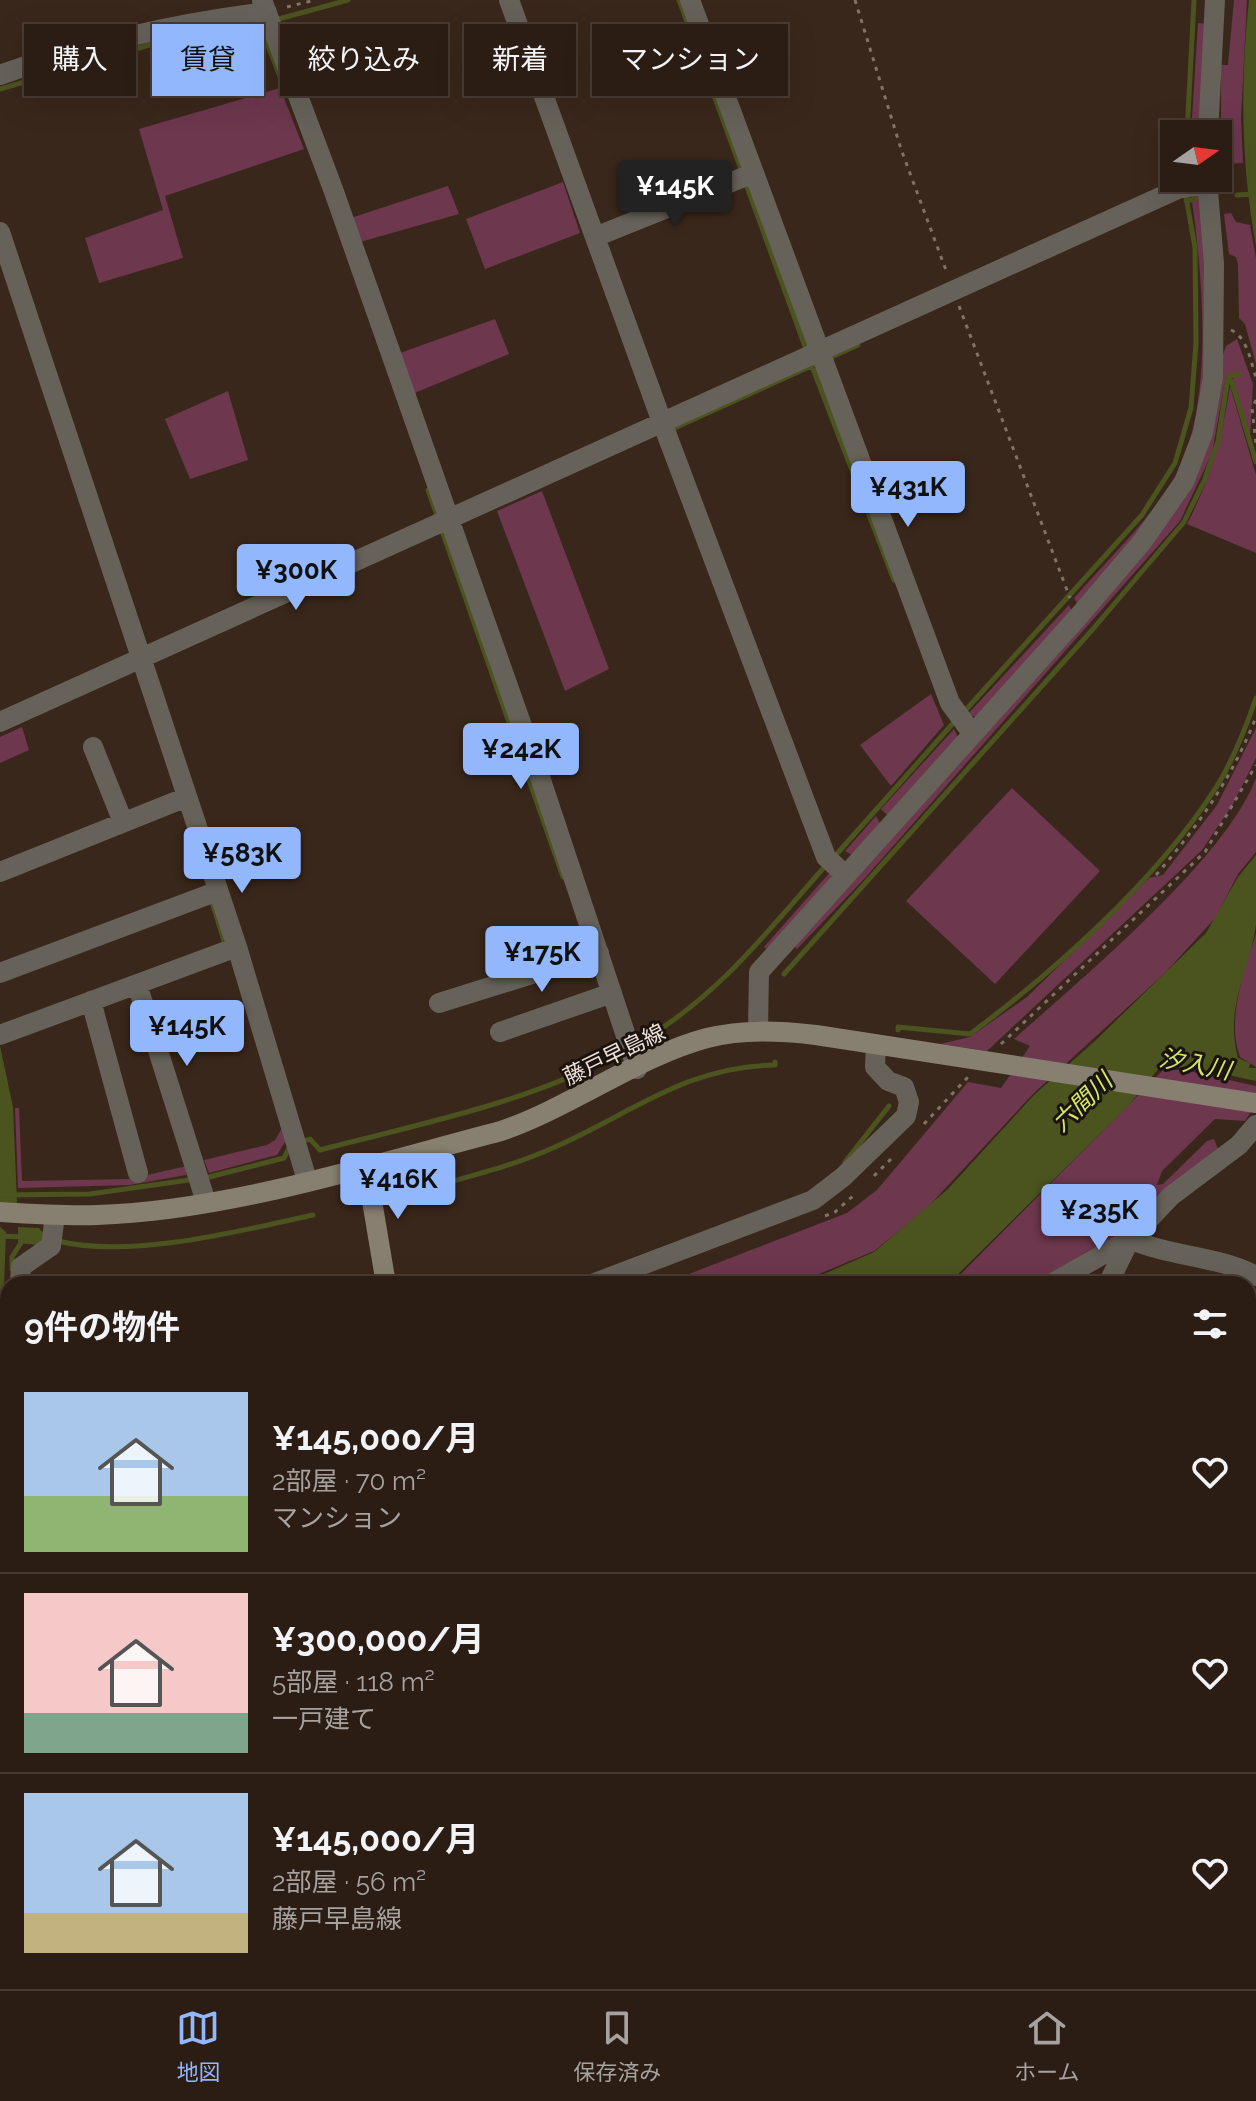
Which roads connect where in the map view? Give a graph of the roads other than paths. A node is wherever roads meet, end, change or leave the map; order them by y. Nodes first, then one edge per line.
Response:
1 (509, 0) edge
2 (690, 0) edge
3 (1215, 0) edge
4 (268, 13) edge
5 (0, 75) edge
6 (1209, 120) edge
7 (748, 175) junction
8 (1179, 192) edge
9 (1197, 192) edge
10 (0, 232) edge
11 (595, 237) junction
12 (815, 358) junction
13 (661, 427) junction
14 (444, 523) junction
15 (139, 663) junction
16 (0, 722) edge
17 (963, 722) junction
18 (93, 747) dead end
19 (182, 799) junction
20 (123, 822) junction
21 (836, 866) junction
22 (0, 872) edge
23 (213, 893) junction
24 (231, 950) junction
25 (593, 955) junction
26 (0, 973) edge
27 (137, 984) junction
28 (606, 995) junction
29 (91, 1001) junction
30 (439, 1003) dead end
31 (758, 1030) junction
32 (500, 1032) dead end
33 (1, 1035) edge
34 (876, 1046) junction
35 (633, 1055) junction
36 (1256, 1103) edge
37 (1256, 1125) edge
38 (366, 1165) junction
39 (138, 1173) dead end
40 (307, 1180) junction
41 (200, 1183) junction
42 (7, 1213) edge
43 (55, 1215) junction
44 (1130, 1239) junction
45 (1251, 1270) edge
46 (20, 1276) edge
47 (385, 1276) edge
48 (613, 1276) edge
49 (1065, 1276) edge
50 (1112, 1276) edge

1 - 11 street
2 - 7 street
3 - 6 street
4 - 5 street
4 - 14 street
7 - 11 street
7 - 12 street
8 - 12 street
9 - 17 street
10 - 15 street
11 - 13 street
12 - 13 street
12 - 17 street
13 - 14 street
13 - 21 street
14 - 15 street
14 - 25 street
15 - 16 street
15 - 19 street
17 - 21 street
18 - 20 street
19 - 20 street
19 - 23 street
20 - 22 street
21 - 31 street
23 - 24 street
23 - 26 street
24 - 27 street
24 - 40 street
25 - 28 street
25 - 30 street
27 - 29 street
27 - 41 street
28 - 32 street
28 - 35 street
29 - 33 street
29 - 39 street
31 - 34 main road, 藤戸早島線
31 - 35 main road, 藤戸早島線
34 - 36 main road, 藤戸早島線
34 - 48 street
35 - 38 main road, 藤戸早島線
37 - 44 street
38 - 40 main road, 藤戸早島線
38 - 47 main road
40 - 41 main road, 藤戸早島線
41 - 43 main road, 藤戸早島線
42 - 43 main road, 藤戸早島線
43 - 46 street
44 - 45 street
44 - 49 street
44 - 50 street

